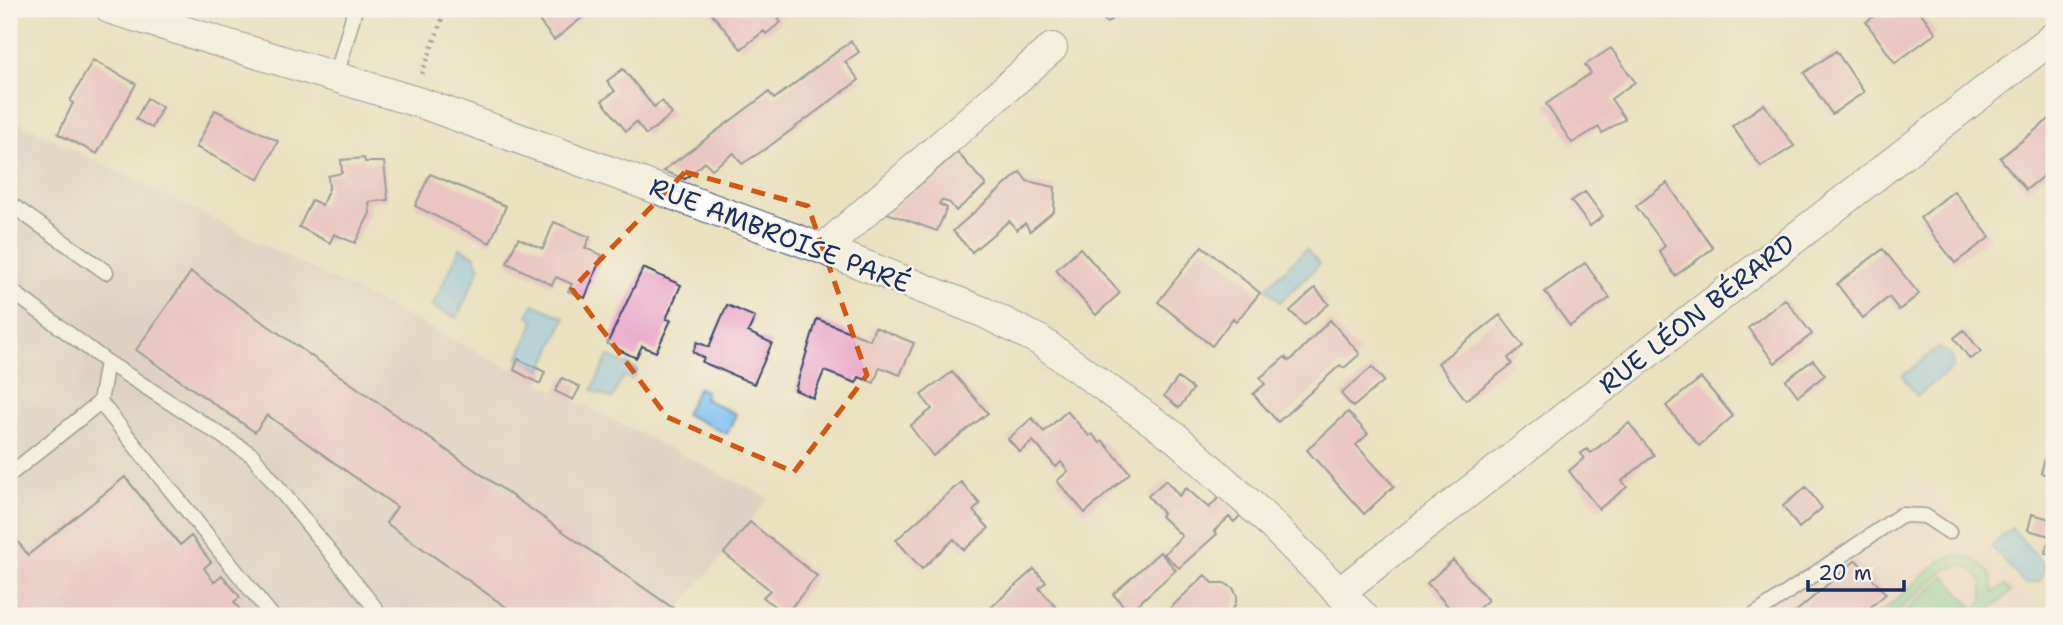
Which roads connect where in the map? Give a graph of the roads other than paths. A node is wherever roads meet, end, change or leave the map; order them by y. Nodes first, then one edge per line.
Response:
1 (111, 9) edge
2 (355, 9) edge
3 (2054, 37) edge
4 (1052, 48) dead end
5 (336, 77) junction
6 (9, 203) edge
7 (823, 250) junction
8 (106, 272) dead end
9 (9, 289) edge
10 (107, 362) junction
11 (100, 402) junction
12 (9, 475) edge
13 (1949, 532) dead end
14 (1340, 592) junction
15 (272, 616) edge
16 (366, 616) edge
17 (1363, 616) edge
18 (1753, 616) edge

1 - 5 street, RUE AMBROISE PARÉ
2 - 5 lane
3 - 14 street, RUE LÉON BÉRARD
4 - 7 street
5 - 7 street, RUE AMBROISE PARÉ
6 - 8 lane
7 - 14 street, RUE AMBROISE PARÉ
9 - 10 lane
10 - 11 lane
10 - 16 lane
11 - 12 lane
11 - 15 lane
13 - 18 lane
14 - 17 street, RUE AMBROISE PARÉ

